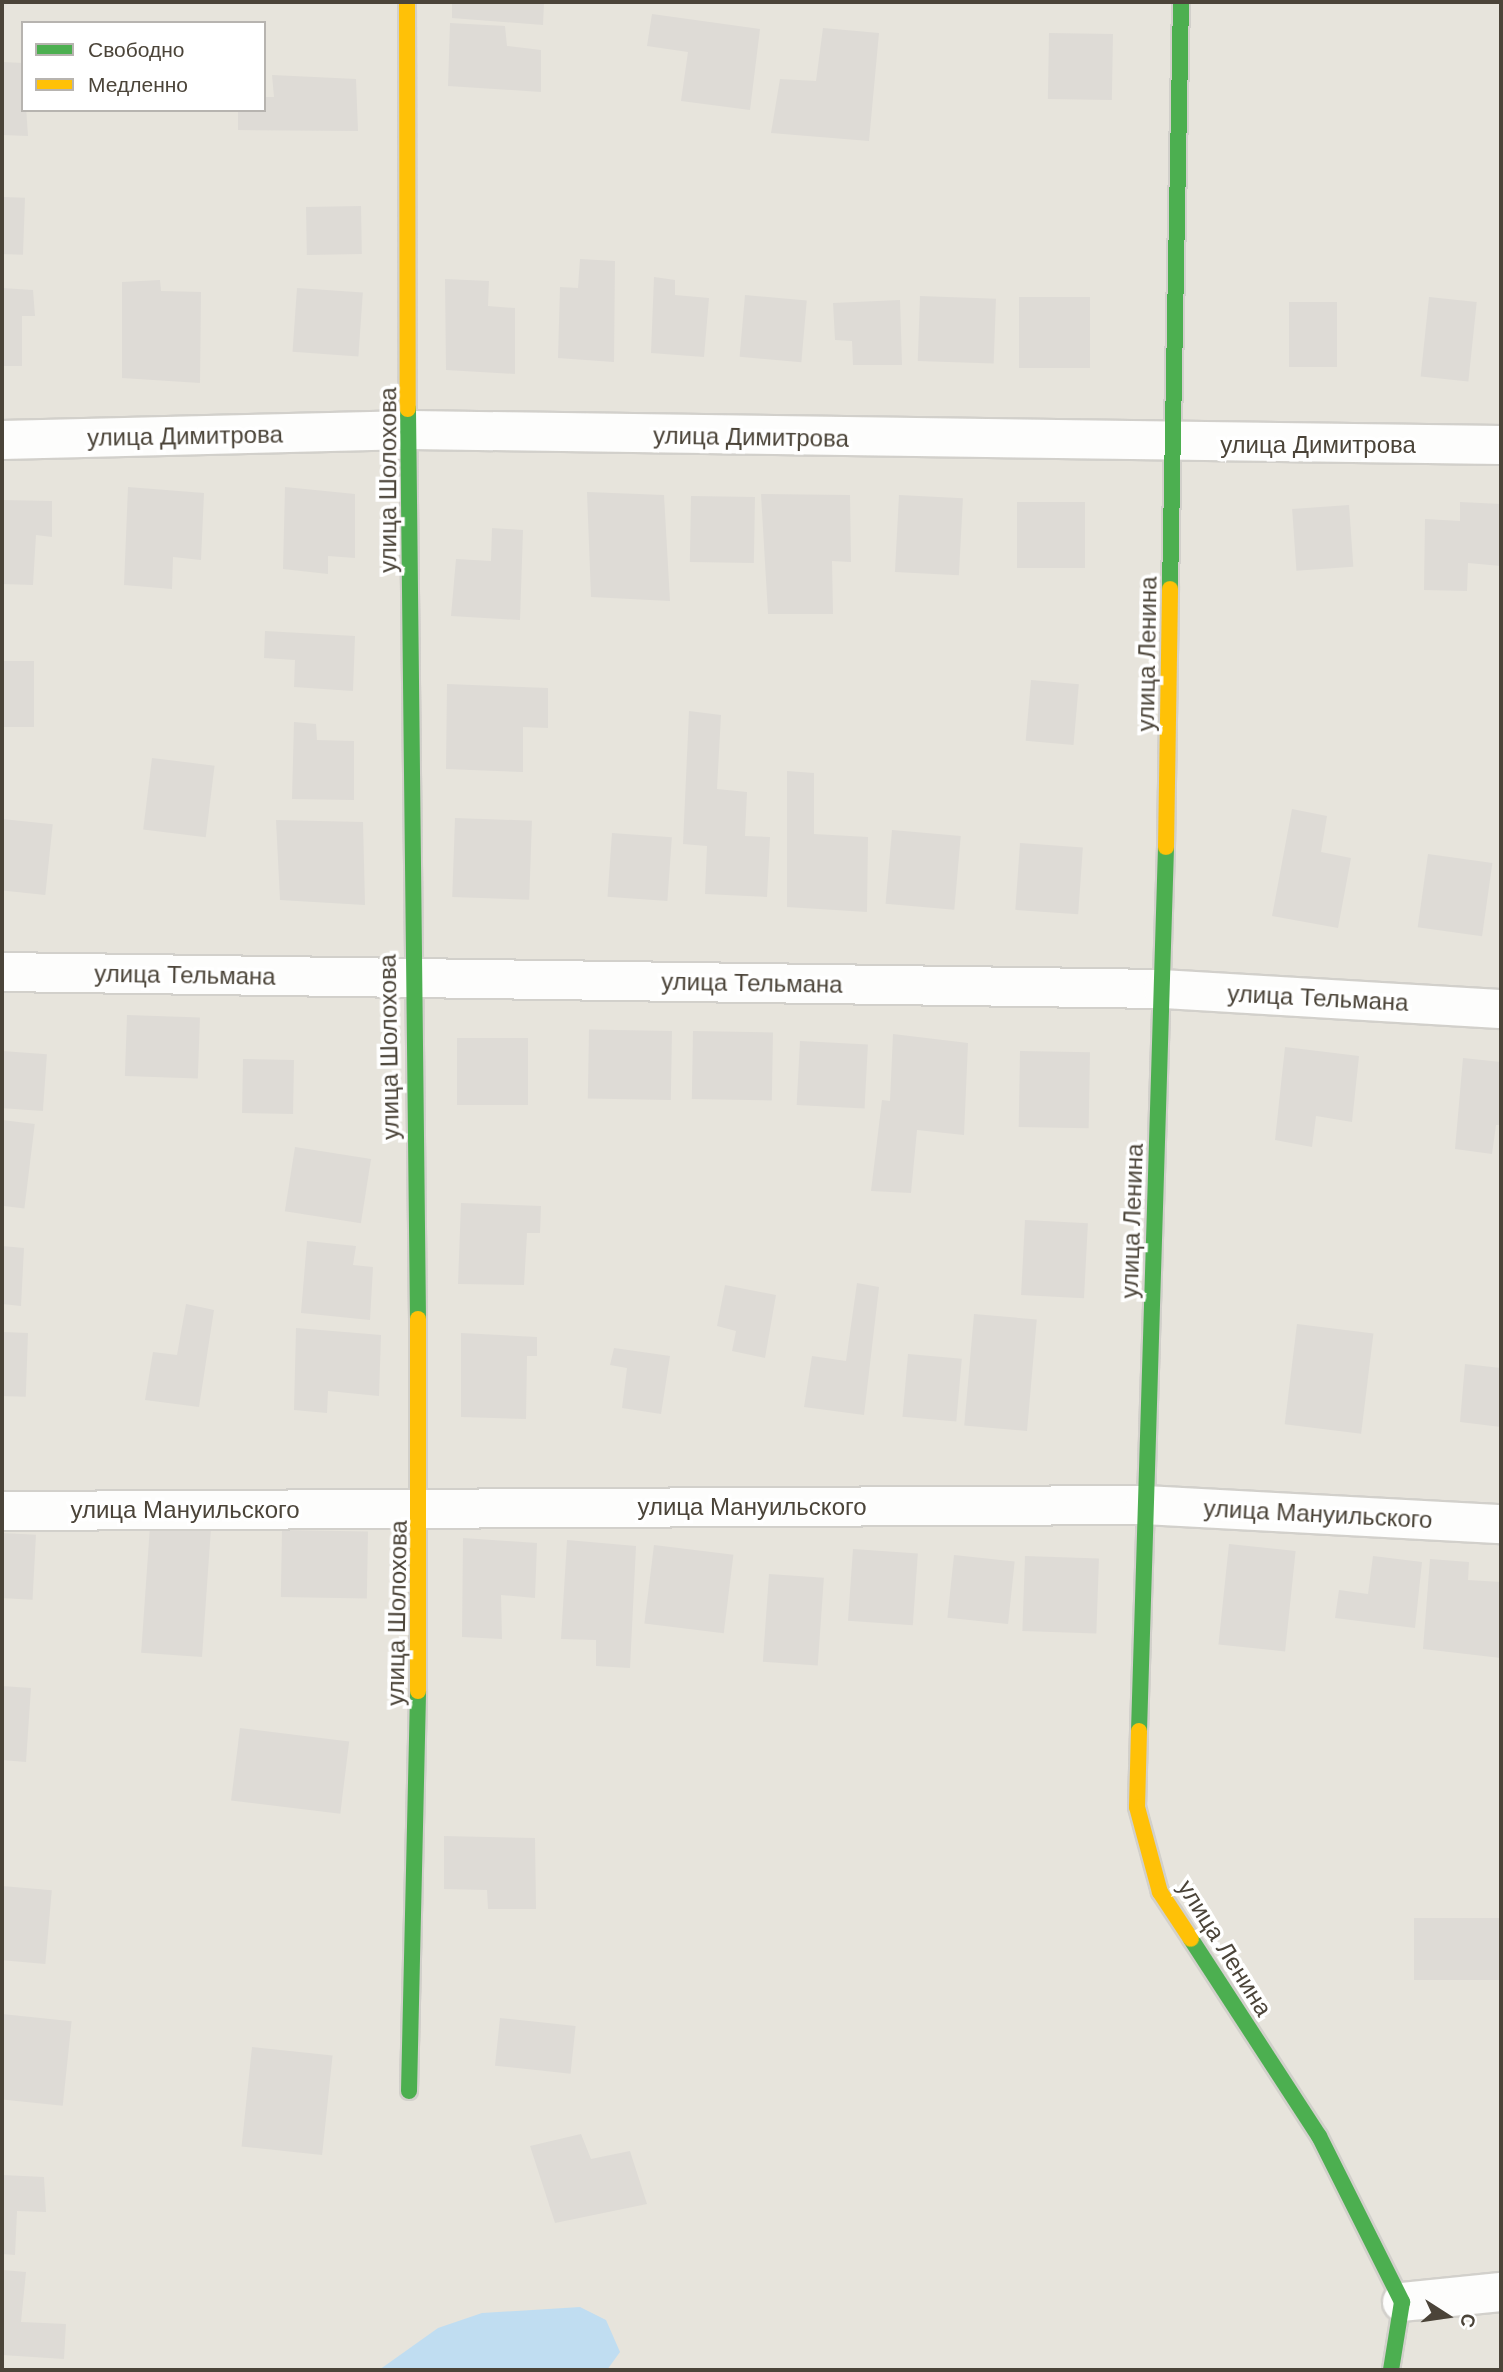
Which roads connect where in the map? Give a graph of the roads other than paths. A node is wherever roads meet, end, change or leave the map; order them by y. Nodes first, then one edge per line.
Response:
1 (407, 2) edge
2 (1181, 2) edge
3 (412, 430) junction
4 (2, 440) edge
5 (1174, 445) junction
6 (1501, 445) edge
7 (2, 972) edge
8 (410, 978) junction
9 (1163, 989) junction
10 (1501, 1009) edge
11 (1145, 1505) junction
12 (422, 1509) junction
13 (2, 1511) edge
14 (1501, 1524) edge
15 (409, 2091) dead end
16 (1501, 2292) edge
17 (1402, 2302) junction
18 (1391, 2370) edge

1 - 3 street, улица Шолохова
2 - 5 street, улица Ленина
3 - 4 street, улица Димитрова
3 - 5 street, улица Димитрова
3 - 8 street, улица Шолохова
5 - 6 street, улица Димитрова
5 - 9 street, улица Ленина
7 - 8 street, улица Тельмана
8 - 9 street, улица Тельмана
8 - 12 street, улица Шолохова
9 - 10 street, улица Тельмана
9 - 11 street, улица Ленина
11 - 12 street, улица Мануильского
11 - 14 street, улица Мануильского
11 - 17 street, улица Ленина
12 - 13 street, улица Мануильского
12 - 15 street, улица Шолохова
16 - 17 street
17 - 18 street

